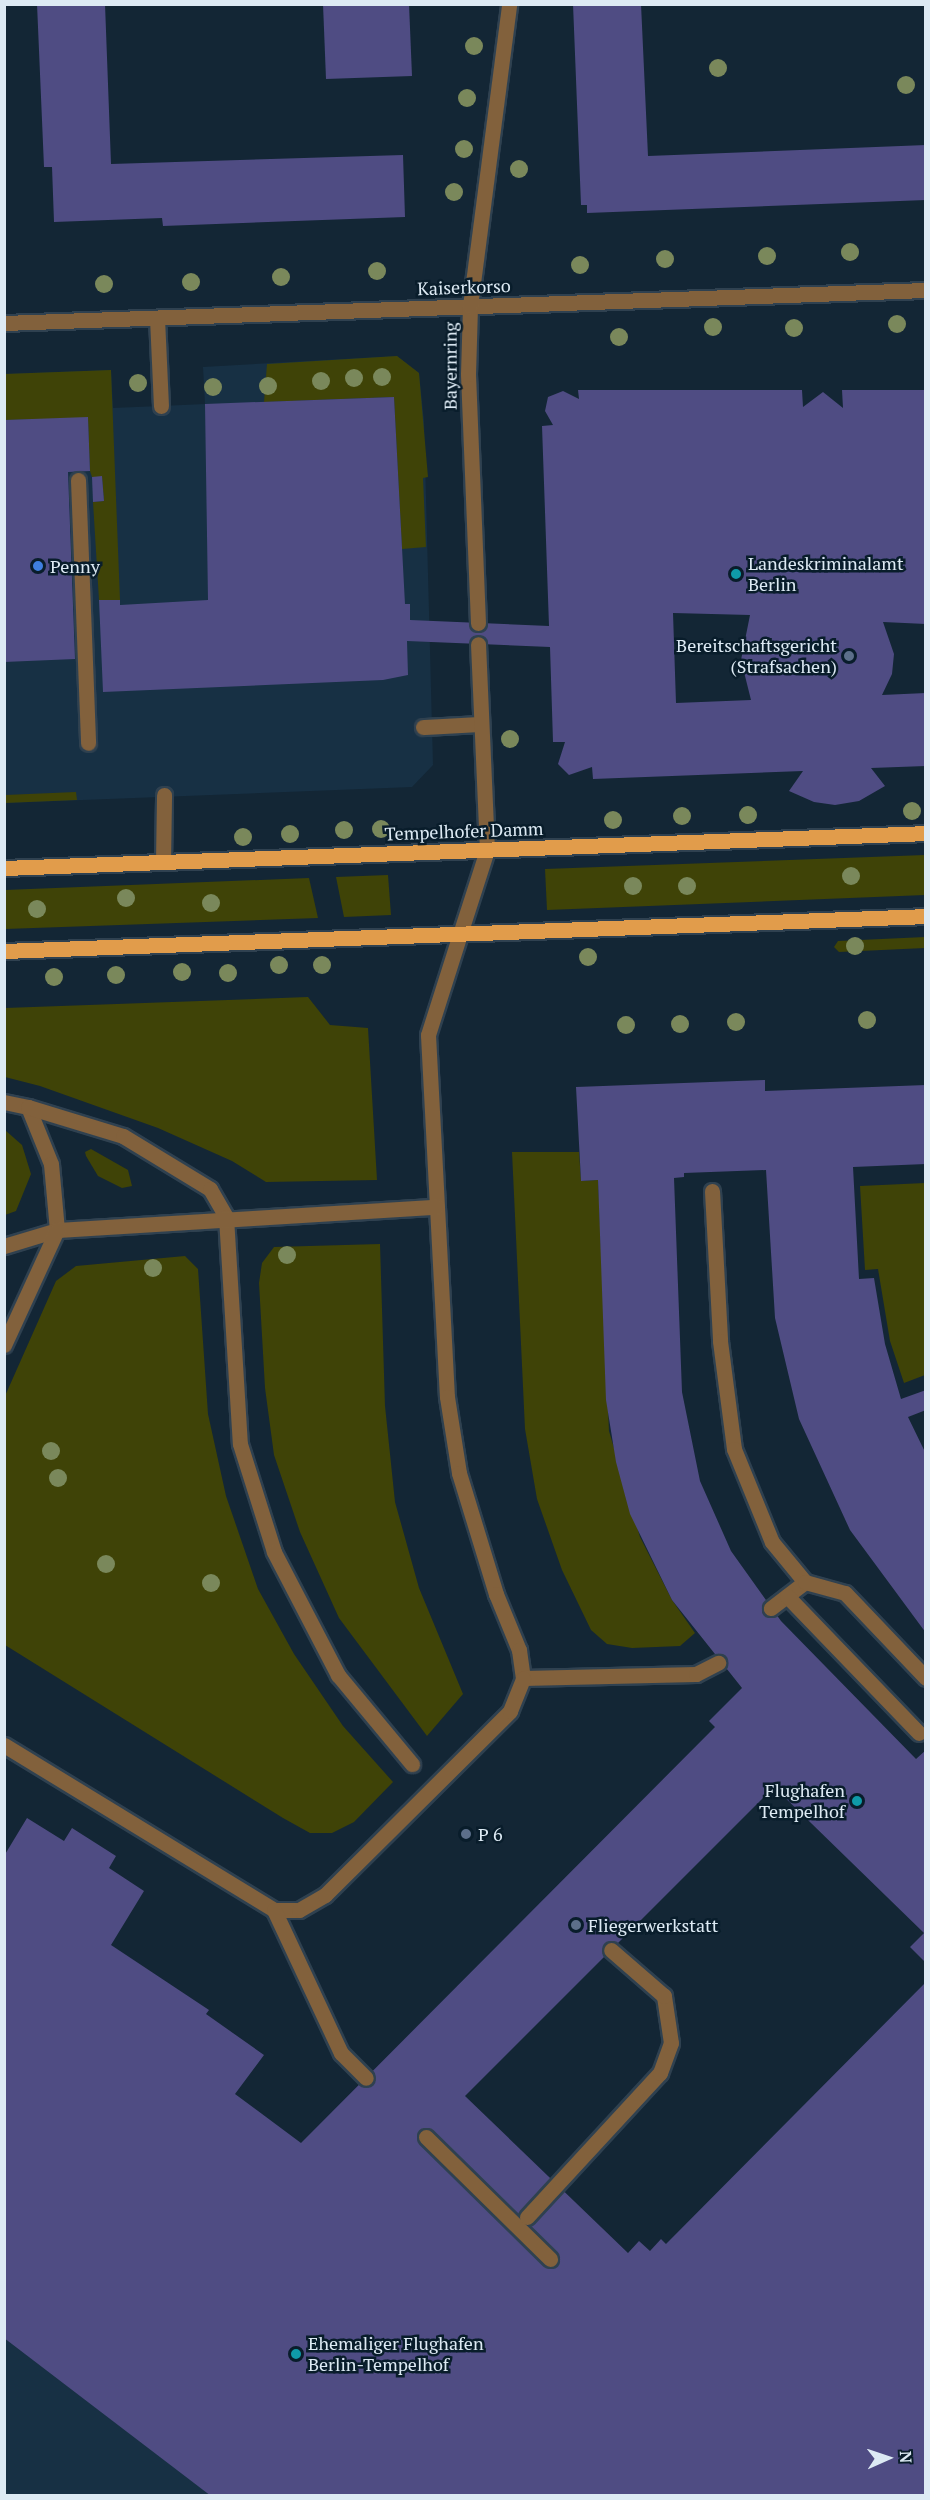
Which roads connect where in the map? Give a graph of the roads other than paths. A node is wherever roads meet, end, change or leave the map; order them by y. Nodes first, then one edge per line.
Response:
1 (509, 4) edge
2 (926, 290) edge
3 (470, 306) junction
4 (157, 318) junction
5 (4, 323) edge
6 (160, 406) dead end
7 (78, 480) dead end
8 (478, 622) dead end
9 (478, 644) dead end
10 (481, 724) junction
11 (423, 727) dead end
12 (88, 743) dead end
13 (164, 795) dead end
14 (926, 833) edge
15 (487, 850) junction
16 (163, 862) junction
17 (4, 868) edge
18 (926, 916) edge
19 (460, 934) junction
20 (4, 951) edge
21 (4, 1102) edge
22 (28, 1107) junction
23 (712, 1191) dead end
24 (436, 1207) junction
25 (226, 1217) junction
26 (57, 1230) junction
27 (4, 1246) edge
28 (4, 1345) edge
29 (805, 1582) junction
30 (787, 1596) junction
31 (771, 1608) dead end
32 (718, 1663) dead end
33 (523, 1678) junction
34 (926, 1678) edge
35 (919, 1733) dead end
36 (4, 1745) edge
37 (412, 1764) dead end
38 (274, 1911) junction
39 (610, 1950) dead end
40 (366, 2078) dead end
41 (426, 2136) dead end
42 (528, 2217) dead end
43 (550, 2259) dead end

1 - 3 street, Bayernring
2 - 3 street, Kaiserkorso
3 - 4 street, Kaiserkorso
3 - 8 street, Bayernring
4 - 5 street, Kaiserkorso
4 - 6 street
7 - 12 street
9 - 10 street
10 - 11 street
10 - 15 street
13 - 16 street
14 - 15 main road, Tempelhofer Damm
15 - 16 main road, Tempelhofer Damm
15 - 19 street
16 - 17 main road, Tempelhofer Damm
18 - 19 main road
19 - 20 main road
19 - 24 street
21 - 22 street
22 - 25 street
22 - 26 street
23 - 29 street
24 - 25 street
24 - 33 street
25 - 26 street
25 - 37 street
26 - 27 street
26 - 28 street
29 - 30 street
29 - 34 street
30 - 31 street
30 - 35 street
32 - 33 street
33 - 38 street
36 - 38 street
38 - 40 street
39 - 42 street
41 - 43 street

